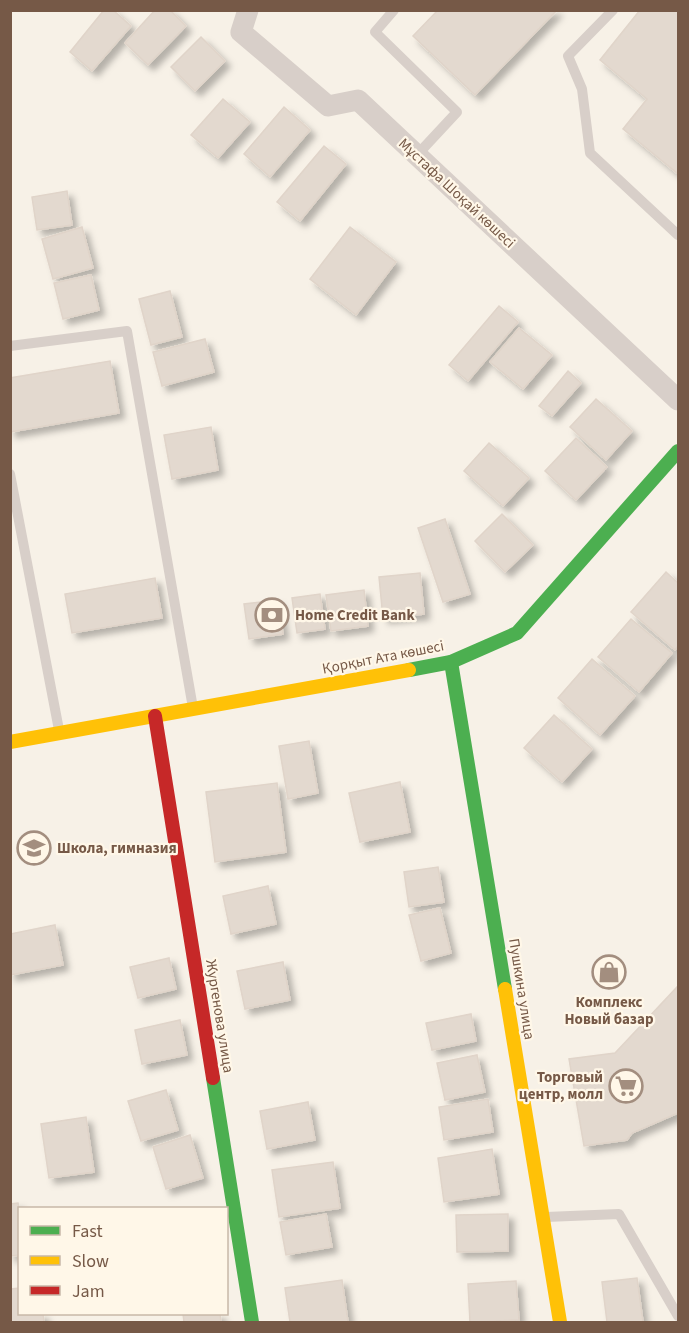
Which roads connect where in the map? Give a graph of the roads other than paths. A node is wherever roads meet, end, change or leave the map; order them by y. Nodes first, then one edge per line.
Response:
1 (248, 10) edge
2 (394, 10) edge
3 (613, 10) edge
4 (417, 155) junction
5 (678, 235) edge
6 (10, 346) edge
7 (678, 400) edge
8 (678, 450) edge
9 (10, 474) edge
10 (451, 662) junction
11 (193, 708) junction
12 (155, 716) junction
13 (60, 733) junction
14 (10, 742) edge
15 (543, 1217) junction
16 (678, 1316) edge
17 (252, 1323) edge
18 (560, 1323) edge

1 - 4 street, Мұстафа Шоқай көшесі
2 - 4 lane
3 - 5 lane
4 - 7 street, Мұстафа Шоқай көшесі
6 - 11 lane
8 - 10 street, Қорқыт Ата көшесі
9 - 13 lane
10 - 11 street, Қорқыт Ата көшесі
10 - 15 street, Пушкина улица
11 - 12 street, Қорқыт Ата көшесі
12 - 13 street, Қорқыт Ата көшесі
12 - 17 street, Жургенова улица
13 - 14 street, Қорқыт Ата көшесі
15 - 16 lane
15 - 18 street, Пушкина улица

